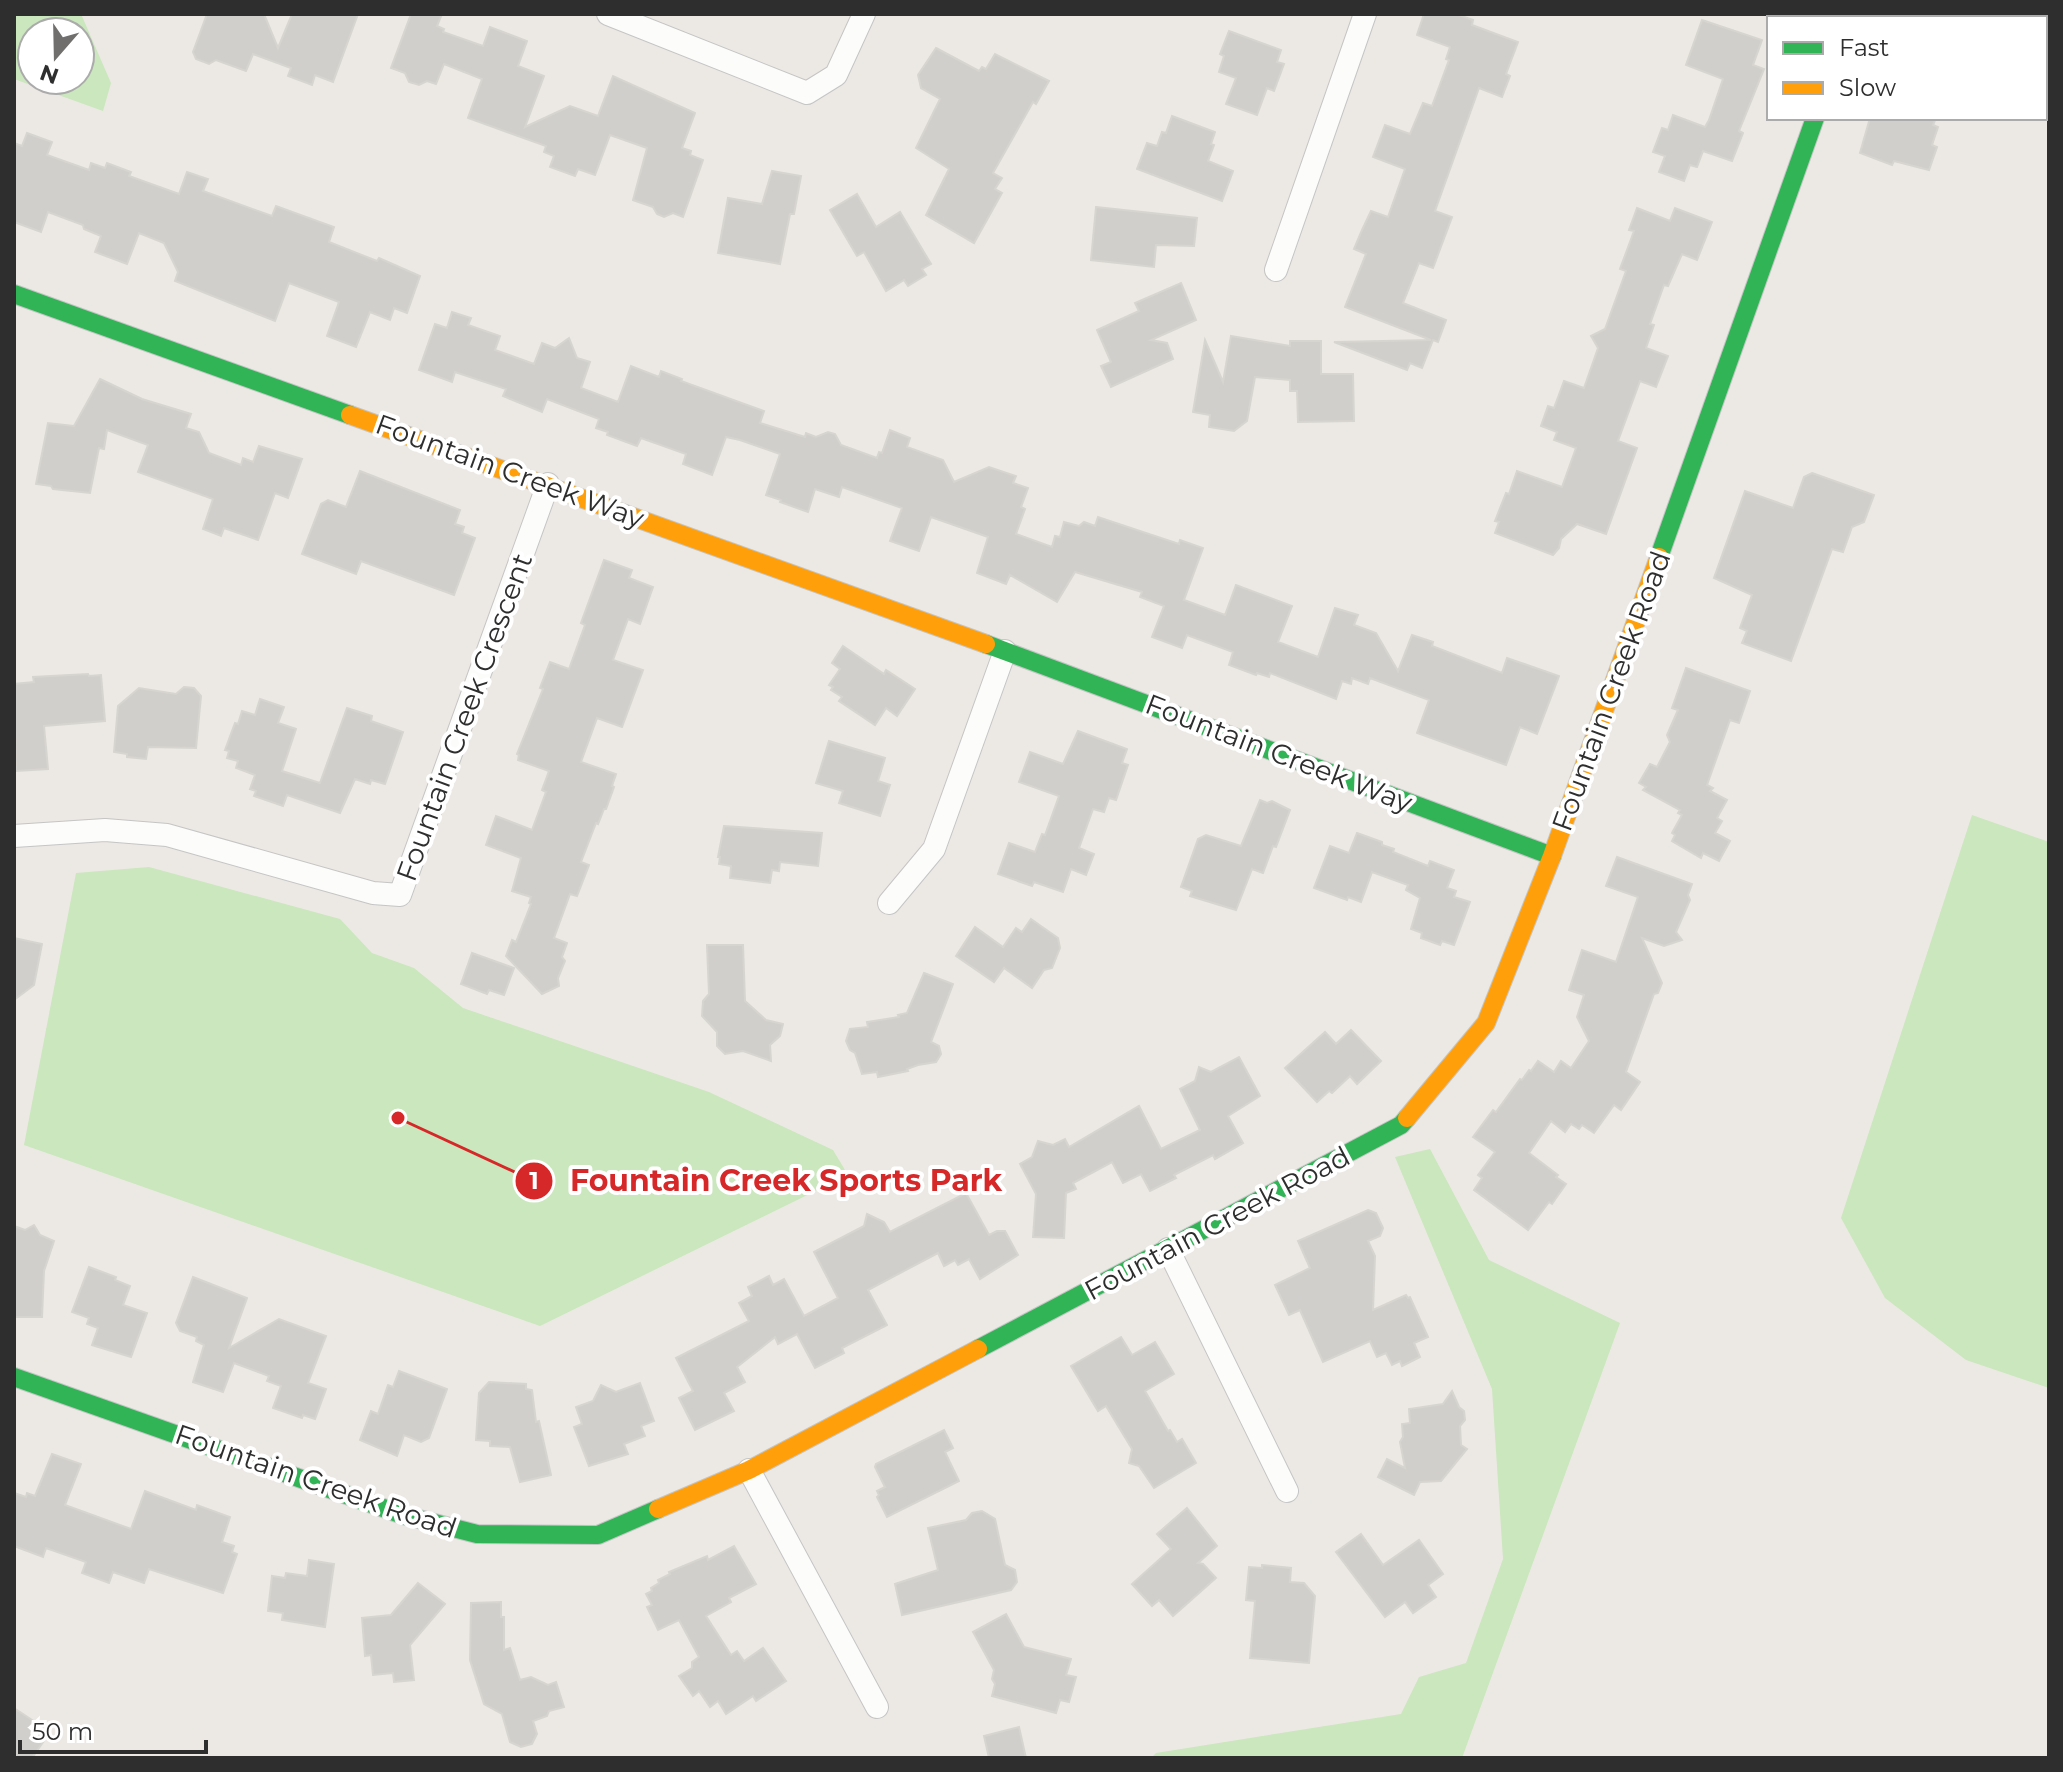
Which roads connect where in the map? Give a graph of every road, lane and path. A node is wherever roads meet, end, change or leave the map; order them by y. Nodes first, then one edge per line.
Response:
1 (608, 14) edge
2 (864, 14) edge
3 (1365, 14) edge
4 (1814, 120) edge
5 (1276, 270) dead end
6 (14, 294) edge
7 (548, 484) junction
8 (1005, 651) junction
9 (14, 836) edge
10 (1552, 856) junction
11 (889, 903) dead end
12 (1168, 1249) junction
13 (14, 1377) edge
14 (749, 1470) junction
15 (1287, 1491) dead end
16 (877, 1707) dead end

1 - 2 street
3 - 5 street
4 - 10 street, Fountain Creek Road
6 - 7 street, Fountain Creek Way
7 - 8 street, Fountain Creek Way
7 - 9 street, Fountain Creek Crescent
8 - 10 street, Fountain Creek Way
8 - 11 street
10 - 12 street, Fountain Creek Road
12 - 14 street, Fountain Creek Road
12 - 15 street
13 - 14 street, Fountain Creek Road
14 - 16 street

